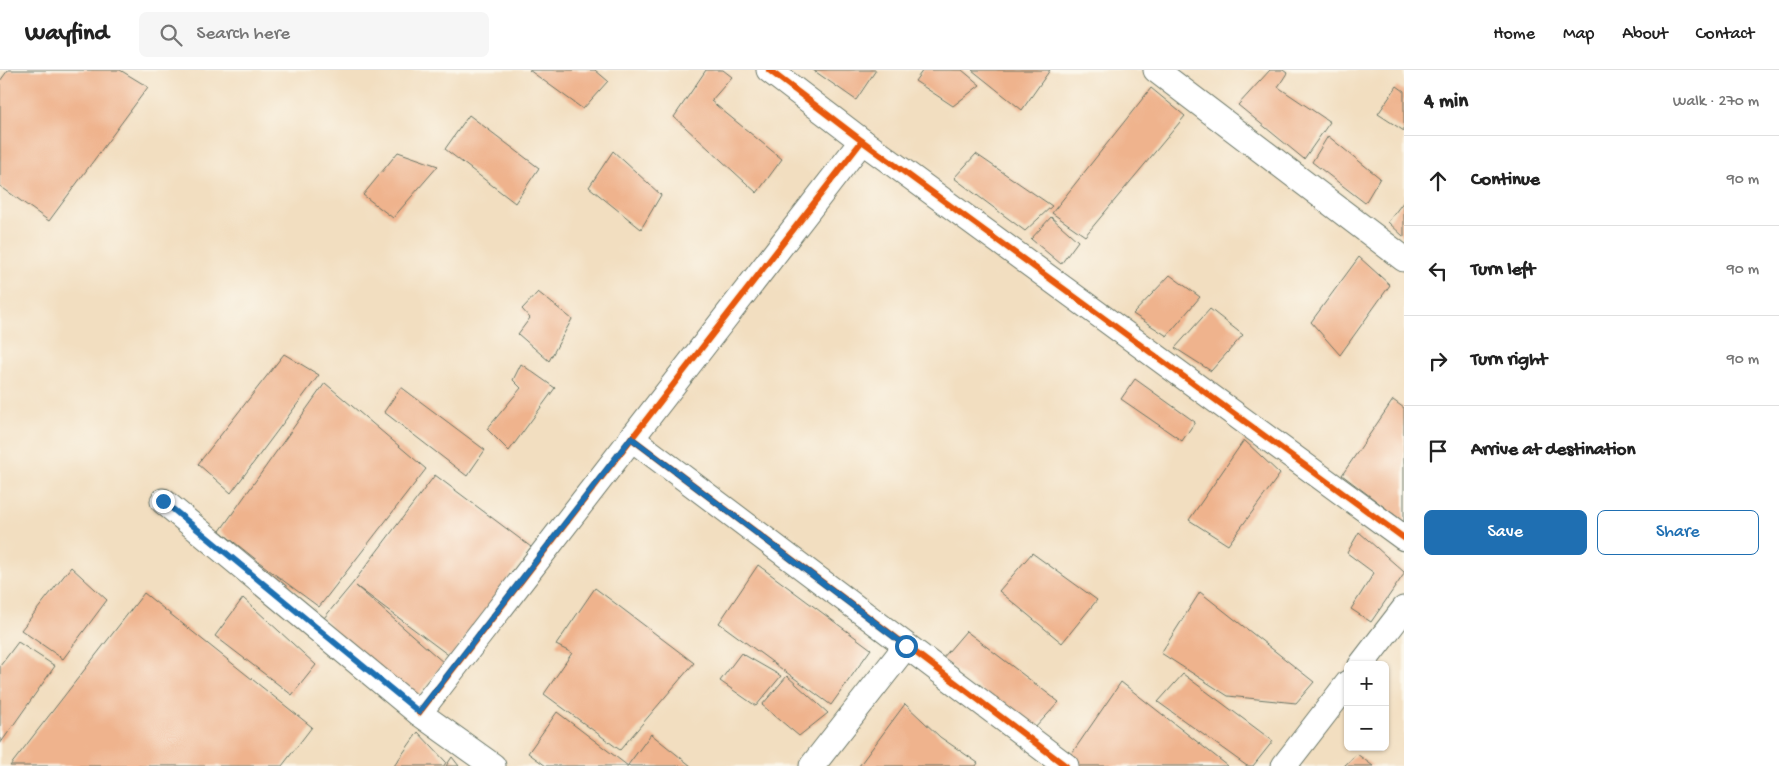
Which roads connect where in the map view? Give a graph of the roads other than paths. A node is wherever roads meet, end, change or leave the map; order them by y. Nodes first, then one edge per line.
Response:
1 (769, 70) edge
2 (1156, 70) edge
3 (862, 141) junction
4 (1404, 259) edge
5 (631, 438) junction
6 (163, 501) dead end
7 (1404, 538) edge
8 (1404, 608) edge
9 (906, 646) junction
10 (1364, 661) edge
11 (1344, 688) edge
12 (419, 712) junction
13 (493, 766) edge
14 (812, 766) edge
15 (1066, 766) edge
16 (1284, 766) edge

1 - 3 street
2 - 4 street
3 - 5 street
3 - 7 street
5 - 9 street
5 - 12 street
6 - 12 street
8 - 10 street
9 - 14 street
9 - 15 street
11 - 16 street
12 - 13 street

